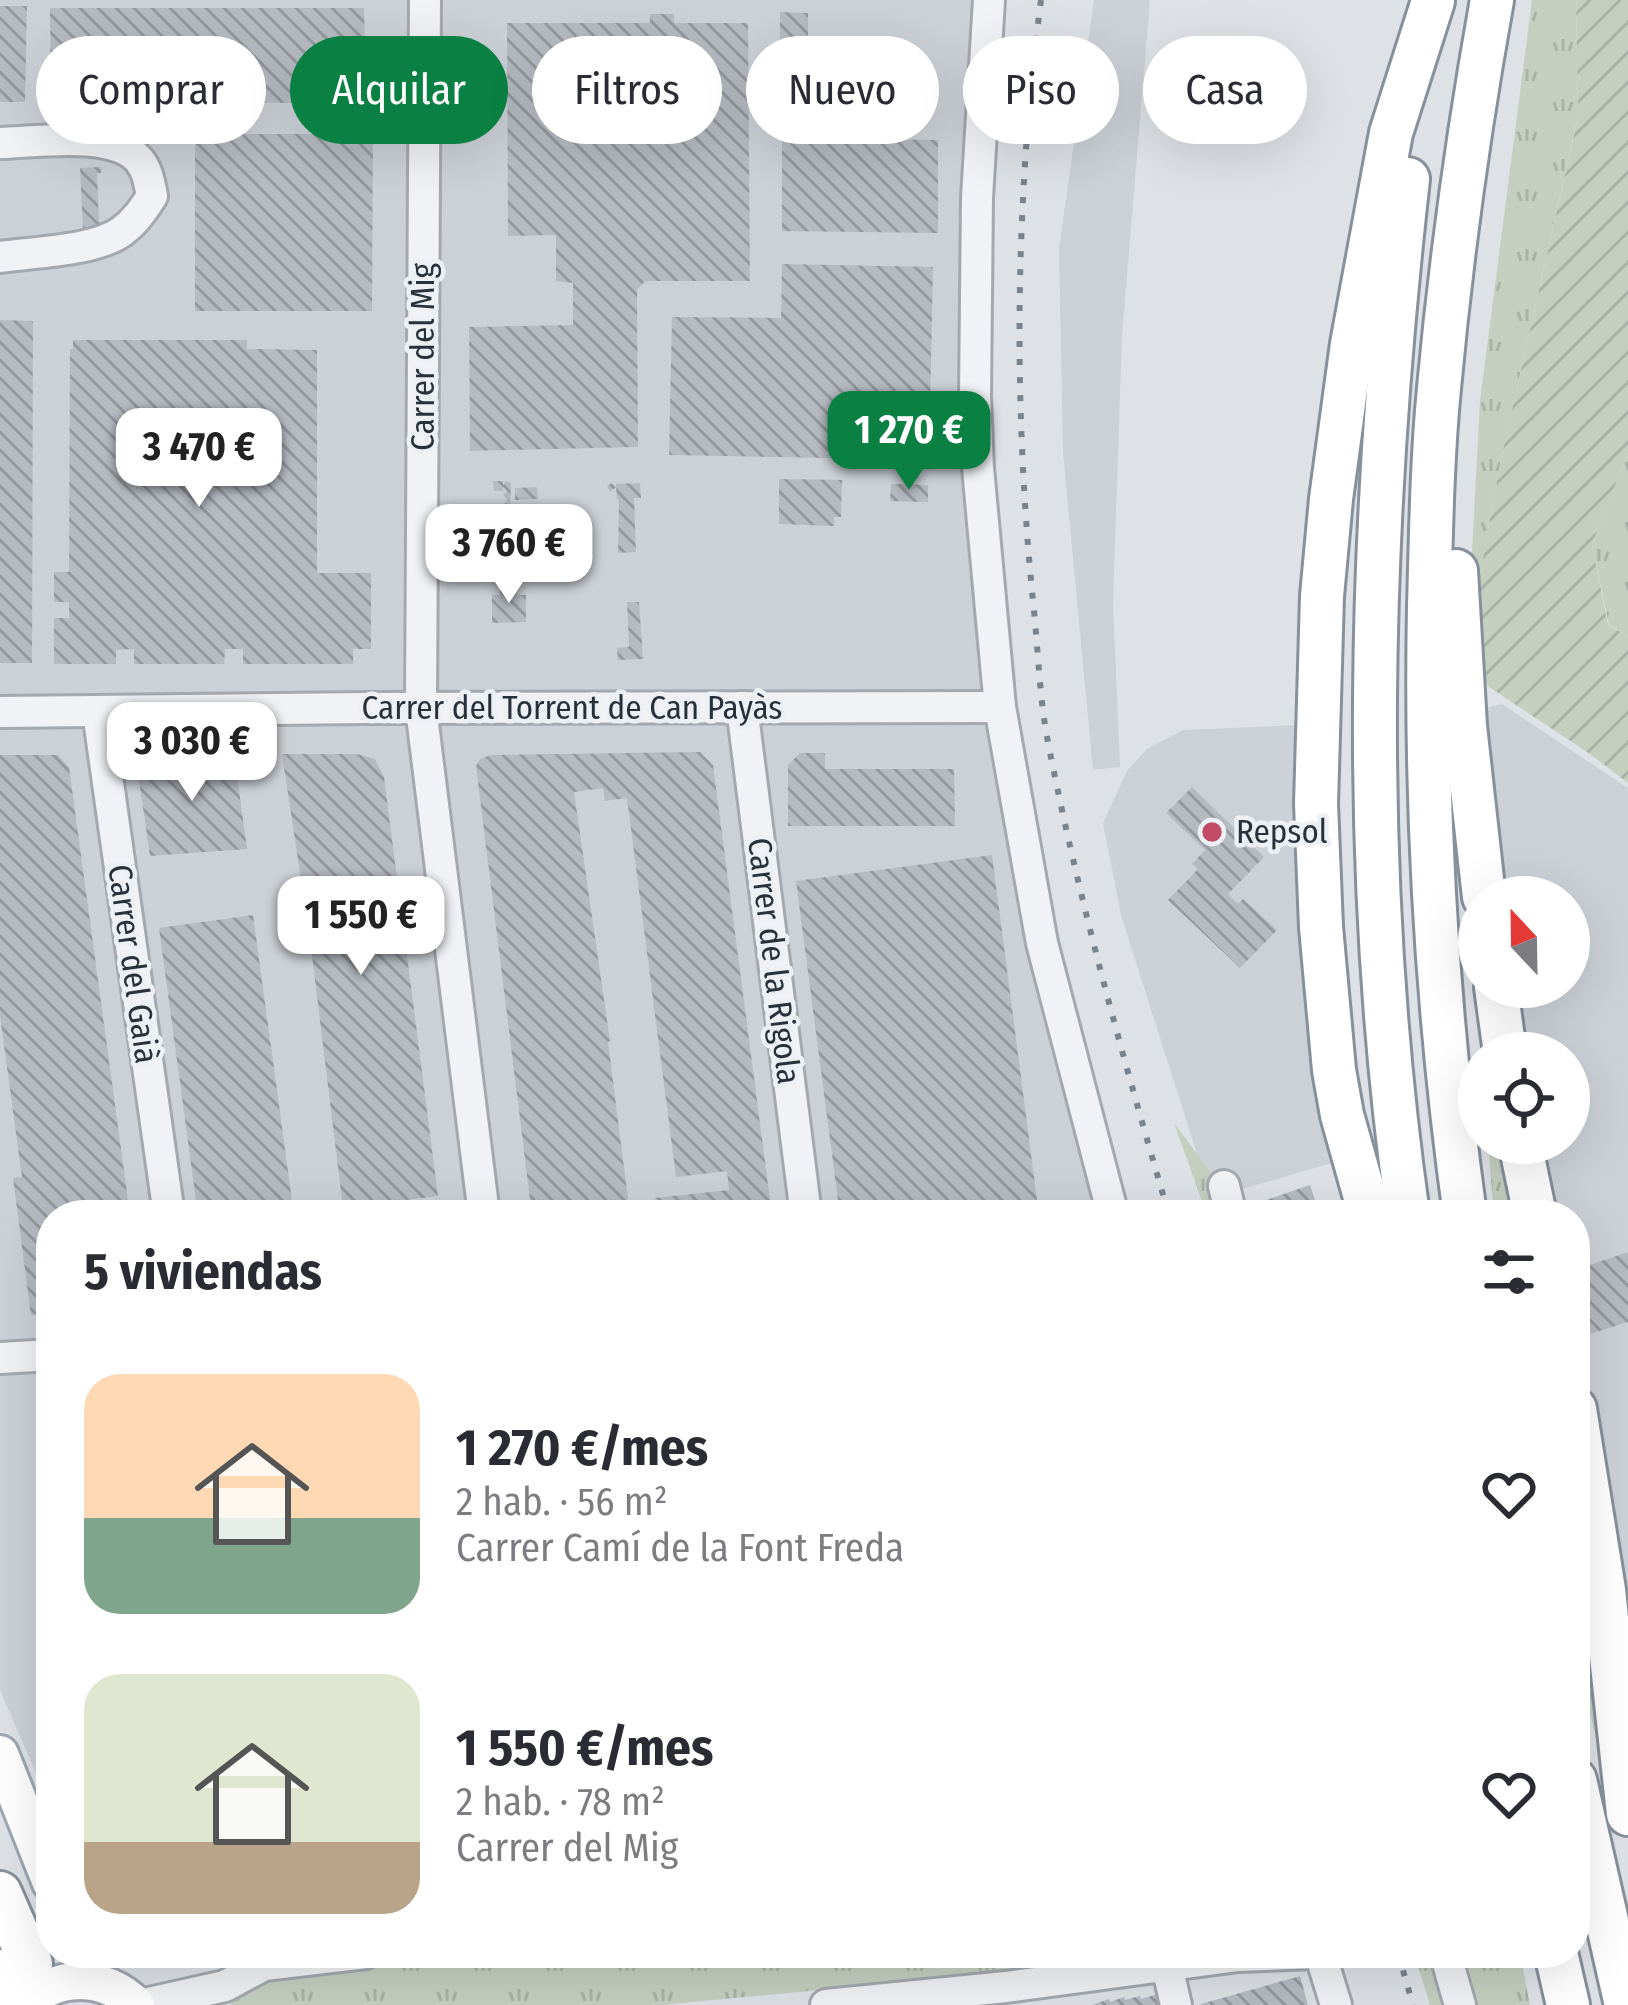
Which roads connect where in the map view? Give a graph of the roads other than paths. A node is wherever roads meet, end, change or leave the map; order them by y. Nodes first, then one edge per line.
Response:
1 (425, 0) edge
2 (989, 0) edge
3 (1433, 0) edge
4 (1492, 0) edge
5 (0, 143) edge
6 (0, 257) edge
7 (1438, 391) junction
8 (1000, 706) junction
9 (742, 707) junction
10 (421, 708) junction
11 (0, 712) edge
12 (98, 712) junction
13 (1482, 876) edge
14 (1524, 1164) edge
15 (167, 1200) edge
16 (482, 1200) edge
17 (804, 1200) edge
18 (1109, 1200) edge
19 (1366, 1200) edge
20 (1406, 1200) edge
21 (1463, 1200) edge
22 (1532, 1200) edge
23 (36, 1356) edge
24 (0, 1358) edge
25 (1590, 1503) edge
26 (0, 1754) edge
27 (1628, 1814) edge
28 (36, 1844) edge
29 (1590, 1846) edge
30 (0, 1893) edge
31 (99, 1968) edge
32 (250, 1968) edge
33 (1156, 1968) edge
34 (1167, 1968) edge
35 (1323, 1968) edge
36 (1449, 1968) edge
37 (1559, 1968) edge
38 (15, 1981) edge
39 (1009, 1996) edge
40 (127, 1998) edge
41 (826, 2005) edge
42 (1176, 2005) edge
43 (1336, 2005) edge
44 (1460, 2005) edge
45 (1568, 2005) edge
46 (1626, 2005) edge

1 - 10 street, Carrer del Mig
2 - 8 street
3 - 19 highway
3 - 20 highway
4 - 7 highway
5 - 6 street
7 - 13 highway
7 - 21 highway
8 - 9 street, Carrer del Torrent de Can Payàs
8 - 18 street
9 - 10 street, Carrer del Torrent de Can Payàs
9 - 17 street, Carrer de la Rigola
10 - 12 street, Carrer del Torrent de Can Payàs
10 - 16 street, Carrer del Mig
11 - 12 street, Carrer del Torrent de Can Payàs
12 - 15 street, Carrer del Gaià
14 - 22 highway
23 - 24 street
25 - 27 highway
26 - 28 main road
29 - 46 highway
30 - 38 highway
31 - 40 main road
32 - 40 street
33 - 39 street
34 - 42 street
35 - 43 street
36 - 44 street
37 - 45 highway
38 - 40 main road
39 - 41 street

